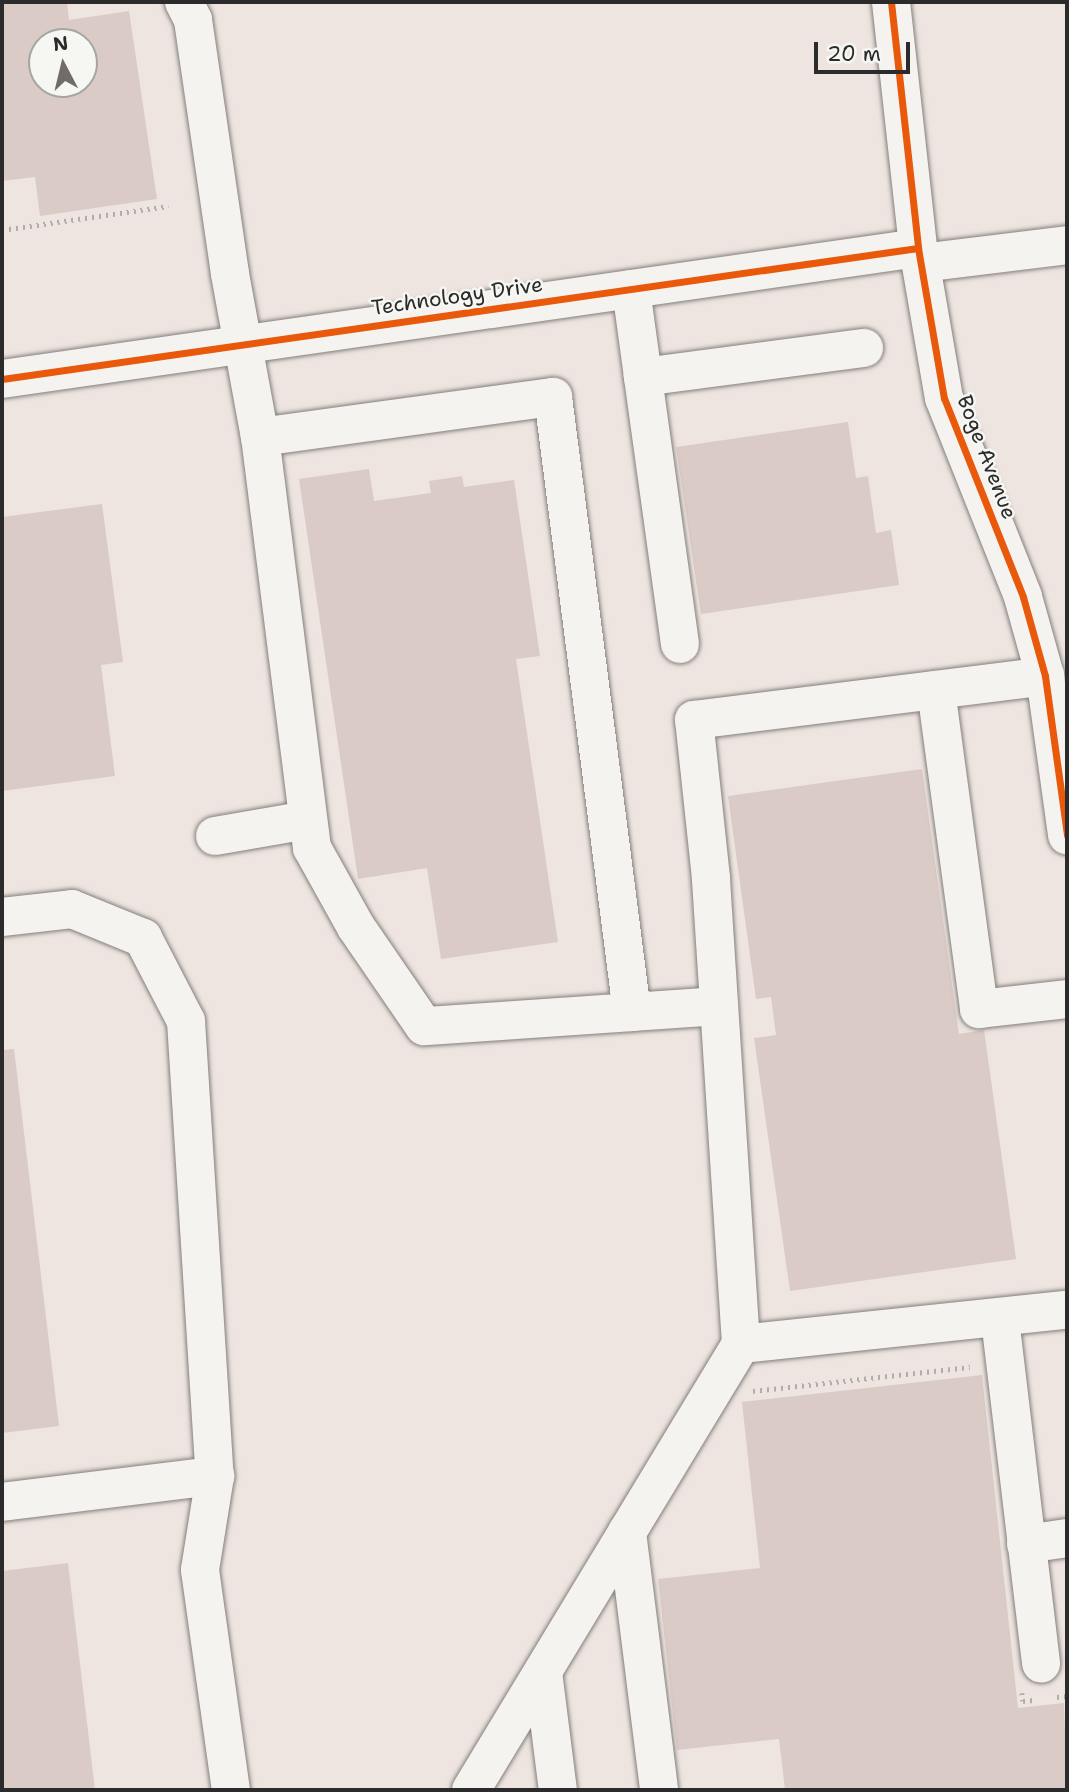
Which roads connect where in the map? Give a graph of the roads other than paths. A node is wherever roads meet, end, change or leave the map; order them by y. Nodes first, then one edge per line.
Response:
1 (184, 2) edge
2 (891, 2) edge
3 (1067, 245) edge
4 (920, 255) junction
5 (631, 289) junction
6 (245, 344) junction
7 (864, 348) dead end
8 (643, 377) junction
9 (2, 379) edge
10 (260, 437) junction
11 (680, 644) dead end
12 (1045, 676) junction
13 (936, 690) junction
14 (308, 820) junction
15 (1067, 835) edge
16 (215, 836) dead end
17 (2, 917) edge
18 (1067, 999) edge
19 (719, 1006) junction
20 (632, 1012) junction
21 (1067, 1310) edge
22 (1000, 1319) junction
23 (741, 1344) junction
24 (215, 1476) junction
25 (2, 1502) edge
26 (627, 1532) junction
27 (1067, 1538) edge
28 (1026, 1544) junction
29 (1041, 1664) dead end
30 (543, 1672) junction
31 (232, 1790) edge
32 (471, 1790) edge
33 (558, 1790) edge
34 (659, 1790) edge

1 - 6 street
2 - 4 street, Boge Avenue
3 - 4 street, Technology Drive
4 - 5 street, Technology Drive
4 - 12 street, Boge Avenue
5 - 6 street, Technology Drive
5 - 8 street
6 - 9 street, Technology Drive
6 - 10 street
7 - 8 street
8 - 11 street
10 - 14 street
10 - 20 street
12 - 13 street
12 - 15 street, Boge Avenue
13 - 18 street
13 - 19 street
14 - 16 street
14 - 20 street
17 - 24 street
19 - 20 street
19 - 23 street
21 - 22 street
22 - 23 street
22 - 28 street
23 - 26 street
24 - 25 street
24 - 31 street
26 - 30 street
26 - 34 street
27 - 28 street
28 - 29 street
30 - 32 street
30 - 33 street

